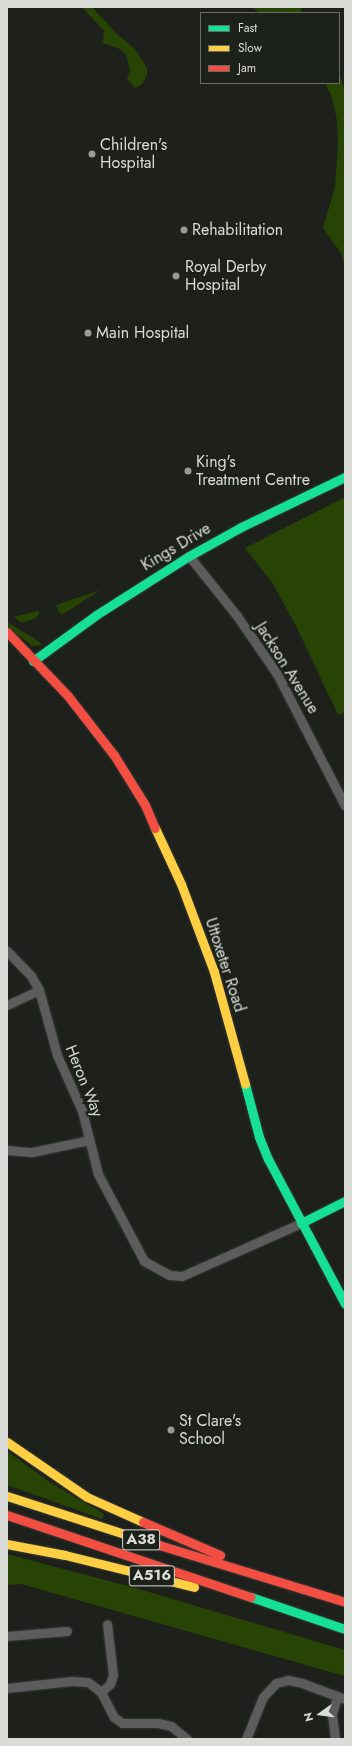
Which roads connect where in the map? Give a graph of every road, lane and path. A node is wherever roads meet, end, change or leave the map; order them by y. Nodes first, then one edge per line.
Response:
1 (345, 477) edge
2 (189, 556) junction
3 (7, 632) edge
4 (7, 644) edge
5 (33, 661) junction
6 (345, 806) edge
7 (7, 950) edge
8 (39, 990) junction
9 (7, 1005) edge
10 (89, 1140) junction
11 (7, 1150) edge
12 (345, 1201) edge
13 (301, 1223) junction
14 (345, 1304) edge
15 (7, 1442) edge
16 (7, 1496) edge
17 (7, 1515) edge
18 (7, 1544) edge
19 (276, 1580) junction
20 (345, 1602) edge
21 (273, 1606) junction
22 (107, 1624) dead end
23 (345, 1628) edge
24 (67, 1631) dead end
25 (7, 1636) edge
26 (7, 1688) edge
27 (101, 1692) junction
28 (341, 1697) edge
29 (187, 1739) edge
30 (246, 1739) edge
31 (335, 1739) edge

1 - 2 main road, Kings Drive
2 - 5 main road, Kings Drive
2 - 6 street, Jackson Avenue
3 - 5 main road
4 - 5 main road
5 - 13 main road, Uttoxeter Road
7 - 8 street, Heron Way
8 - 9 street
8 - 10 street, Heron Way
10 - 11 street
10 - 13 street, Heron Way
12 - 13 main road
13 - 14 main road, Uttoxeter Road
15 - 19 main road
16 - 19 main road, A38
17 - 21 main road, A38
18 - 21 main road, A516
19 - 20 main road, A38
21 - 23 main road, A38
22 - 27 street
24 - 25 street
26 - 27 street
27 - 29 street
28 - 30 street
28 - 31 street

